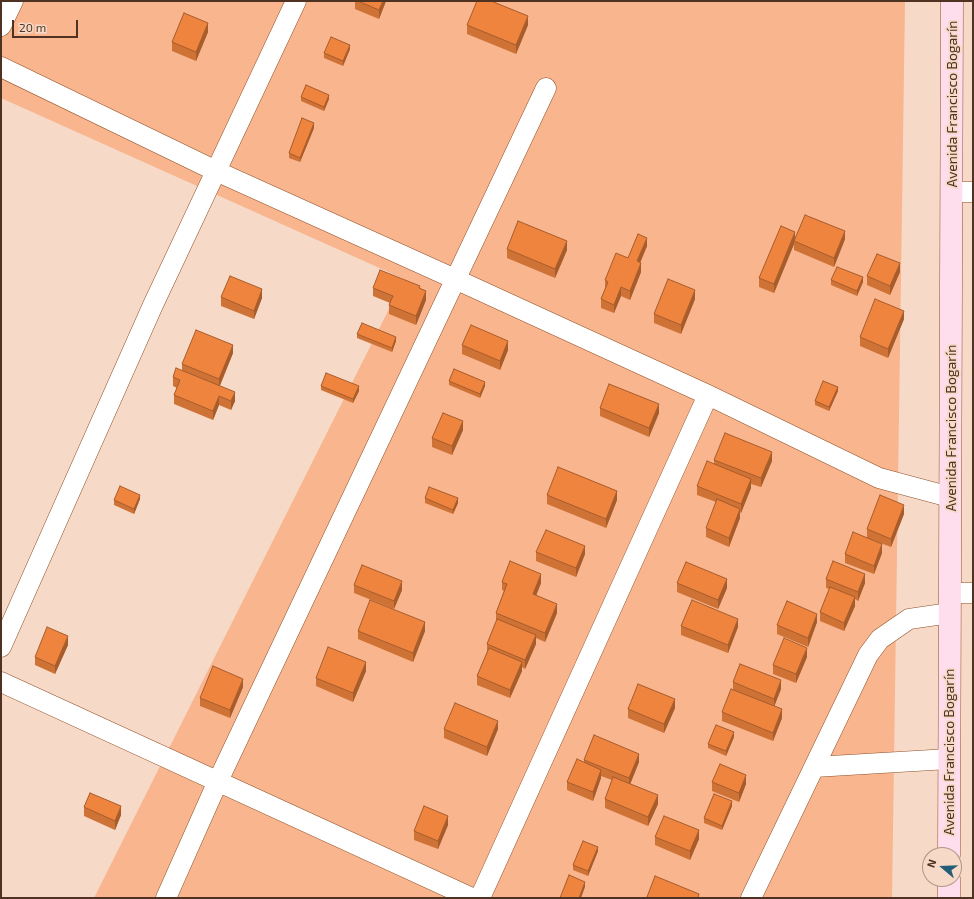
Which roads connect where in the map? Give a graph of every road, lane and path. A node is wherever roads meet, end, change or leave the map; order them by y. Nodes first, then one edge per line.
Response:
1 (13, 1) edge
2 (296, 1) edge
3 (952, 1) edge
4 (1, 26) edge
5 (1, 67) edge
6 (546, 88) dead end
7 (216, 171) junction
8 (952, 192) junction
9 (973, 192) edge
10 (456, 279) junction
11 (708, 395) junction
12 (950, 497) junction
13 (973, 593) edge
14 (950, 603) junction
15 (1, 647) edge
16 (1, 682) edge
17 (949, 759) junction
18 (814, 767) junction
19 (218, 782) junction
20 (949, 847) edge
21 (949, 887) edge
22 (166, 898) edge
23 (472, 898) edge
24 (480, 898) edge
25 (751, 898) edge
26 (949, 898) edge

1 - 4 street
2 - 7 street
3 - 8 street, Avenida Francisco Bogarín
5 - 7 street
6 - 10 street
7 - 10 street
7 - 15 street
8 - 9 street
8 - 12 street, Avenida Francisco Bogarín
10 - 11 street
10 - 19 street
11 - 12 street
11 - 24 street
12 - 14 street, Avenida Francisco Bogarín
13 - 14 street
14 - 17 street, Avenida Francisco Bogarín
14 - 18 street
16 - 19 street
17 - 18 street
17 - 20 street, Avenida Francisco Bogarín
18 - 25 street
19 - 22 street
19 - 23 street
21 - 26 street

